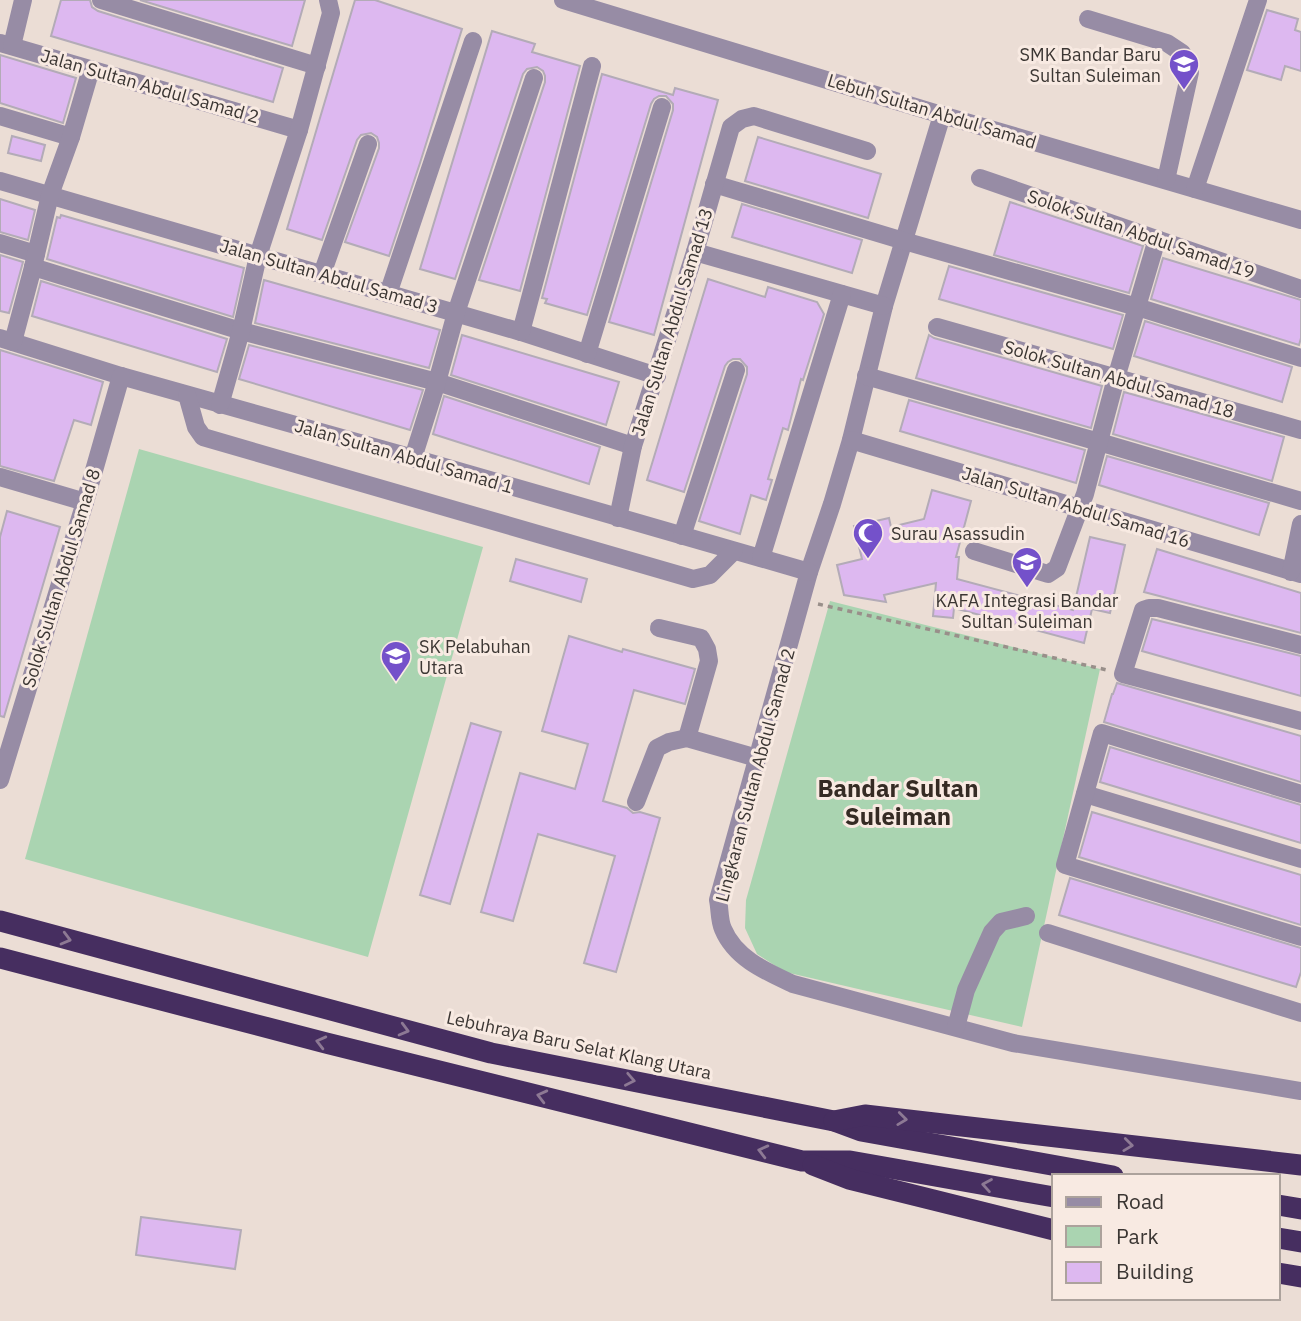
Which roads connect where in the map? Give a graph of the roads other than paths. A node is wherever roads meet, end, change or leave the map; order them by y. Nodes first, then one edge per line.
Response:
1 (23, 0) edge
2 (101, 0) edge
3 (328, 0) edge
4 (563, 0) edge
5 (1258, 0) edge
6 (1088, 19) dead end
7 (473, 41) dead end
8 (6, 45) edge
9 (592, 65) dead end
10 (317, 66) junction
11 (91, 69) junction
12 (534, 78) dead end
13 (662, 107) dead end
14 (942, 115) junction
15 (0, 116) edge
16 (299, 130) junction
17 (71, 137) junction
18 (368, 144) dead end
19 (867, 151) dead end
20 (980, 178) dead end
21 (1166, 180) junction
22 (0, 181) edge
23 (714, 184) junction
24 (1195, 189) junction
25 (50, 195) junction
26 (1301, 220) edge
27 (1157, 239) junction
28 (904, 241) junction
29 (0, 243) edge
30 (695, 252) junction
31 (258, 256) junction
32 (34, 261) junction
33 (322, 274) junction
34 (1301, 289) edge
35 (388, 294) junction
36 (842, 294) junction
37 (884, 306) junction
38 (1137, 307) junction
39 (456, 313) junction
40 (937, 327) dead end
41 (241, 331) junction
42 (521, 332) junction
43 (6, 340) edge
44 (587, 354) junction
45 (1301, 358) edge
46 (736, 370) dead end
47 (121, 376) junction
48 (657, 376) junction
49 (866, 376) junction
50 (1116, 378) junction
51 (437, 382) junction
52 (187, 395) junction
53 (220, 404) junction
54 (1301, 430) edge
55 (851, 440) junction
56 (1099, 442) junction
57 (633, 446) junction
58 (413, 458) junction
59 (0, 479) edge
60 (1301, 501) edge
61 (85, 502) junction
62 (1079, 508) junction
63 (618, 518) junction
64 (1301, 524) edge
65 (682, 536) junction
66 (734, 551) junction
67 (974, 551) dead end
68 (761, 558) junction
69 (809, 572) junction
70 (1296, 573) edge
71 (659, 628) dead end
72 (1301, 645) edge
73 (1301, 721) edge
74 (687, 738) junction
75 (757, 758) junction
76 (0, 780) edge
77 (1085, 794) junction
78 (1301, 794) edge
79 (636, 802) dead end
80 (1301, 859) edge
81 (1026, 916) dead end
82 (0, 921) edge
83 (1048, 933) dead end
84 (1301, 937) edge
85 (0, 958) edge
86 (1301, 1013) edge
87 (956, 1027) junction
88 (1301, 1091) edge
89 (834, 1121) junction
90 (802, 1161) junction
91 (1301, 1165) edge
92 (1102, 1174) edge
93 (1052, 1197) edge
94 (1280, 1205) edge
95 (1301, 1209) edge
96 (1052, 1230) edge
97 (1280, 1238) edge
98 (1301, 1242) edge
99 (1280, 1273) edge
100 (1301, 1277) edge

1 - 8 street
2 - 10 street
3 - 10 street
4 - 14 street, Lebuh Sultan Abdul Samad
5 - 24 street
6 - 21 street
7 - 35 street
8 - 11 street, Jalan Sultan Abdul Samad 2
9 - 42 street
10 - 16 street
11 - 16 street, Jalan Sultan Abdul Samad 2
11 - 17 street
12 - 39 street
13 - 44 street
14 - 21 street, Lebuh Sultan Abdul Samad
14 - 28 street, Lingkaran Sultan Abdul Samad 2
15 - 17 street
16 - 31 street
17 - 25 street
18 - 33 street
19 - 23 street, Jalan Sultan Abdul Samad 13
20 - 27 street, Solok Sultan Abdul Samad 19
21 - 24 street, Lebuh Sultan Abdul Samad
22 - 25 street, Jalan Sultan Abdul Samad 3
23 - 28 street
23 - 30 street, Jalan Sultan Abdul Samad 13
24 - 26 street, Lebuh Sultan Abdul Samad
25 - 31 street, Jalan Sultan Abdul Samad 3
25 - 32 street
27 - 34 street, Solok Sultan Abdul Samad 19
27 - 38 street
28 - 37 street, Lingkaran Sultan Abdul Samad 2
28 - 38 street
29 - 32 street
30 - 36 street
30 - 48 street, Jalan Sultan Abdul Samad 13
31 - 33 street, Jalan Sultan Abdul Samad 3
31 - 41 street
32 - 41 street
32 - 43 street
33 - 35 street, Jalan Sultan Abdul Samad 3
35 - 39 street, Jalan Sultan Abdul Samad 3
36 - 37 street
36 - 68 street
37 - 49 street, Lingkaran Sultan Abdul Samad 2
38 - 45 street
38 - 50 street
39 - 42 street, Jalan Sultan Abdul Samad 3
39 - 51 street
40 - 50 street, Solok Sultan Abdul Samad 18
41 - 51 street
41 - 53 street
42 - 44 street, Jalan Sultan Abdul Samad 3
43 - 47 street, Jalan Sultan Abdul Samad 1
44 - 48 street, Jalan Sultan Abdul Samad 3
46 - 65 street
47 - 52 street, Jalan Sultan Abdul Samad 1
47 - 61 street, Solok Sultan Abdul Samad 8
48 - 57 street, Jalan Sultan Abdul Samad 13
49 - 55 street, Lingkaran Sultan Abdul Samad 2
49 - 56 street
50 - 54 street, Solok Sultan Abdul Samad 18
50 - 56 street
51 - 57 street
51 - 58 street
52 - 53 street, Jalan Sultan Abdul Samad 1
52 - 66 street
53 - 58 street, Jalan Sultan Abdul Samad 1
55 - 62 street, Jalan Sultan Abdul Samad 16
55 - 69 street, Lingkaran Sultan Abdul Samad 2
56 - 60 street
56 - 62 street
57 - 63 street, Jalan Sultan Abdul Samad 13
58 - 63 street, Jalan Sultan Abdul Samad 1
59 - 61 street
61 - 76 street, Solok Sultan Abdul Samad 8
62 - 67 street
62 - 70 street, Jalan Sultan Abdul Samad 16
63 - 65 street, Jalan Sultan Abdul Samad 1
64 - 70 street
65 - 66 street, Jalan Sultan Abdul Samad 1
66 - 68 street, Jalan Sultan Abdul Samad 1
68 - 69 street, Jalan Sultan Abdul Samad 1
69 - 75 street, Lingkaran Sultan Abdul Samad 2
71 - 74 street
72 - 73 street
74 - 75 street
74 - 79 street
75 - 87 street, Lingkaran Sultan Abdul Samad 2
77 - 78 street
77 - 80 street
77 - 84 street
81 - 87 street
82 -> 89 highway, Lebuhraya Baru Selat Klang Utara
83 - 86 street
90 -> 85 highway
87 - 88 street, Lingkaran Sultan Abdul Samad 2
89 -> 91 highway
89 - 92 highway, Lebuhraya Baru Selat Klang Utara
93 -> 90 highway
90 - 96 highway
94 - 95 highway
97 - 98 highway
99 - 100 highway

